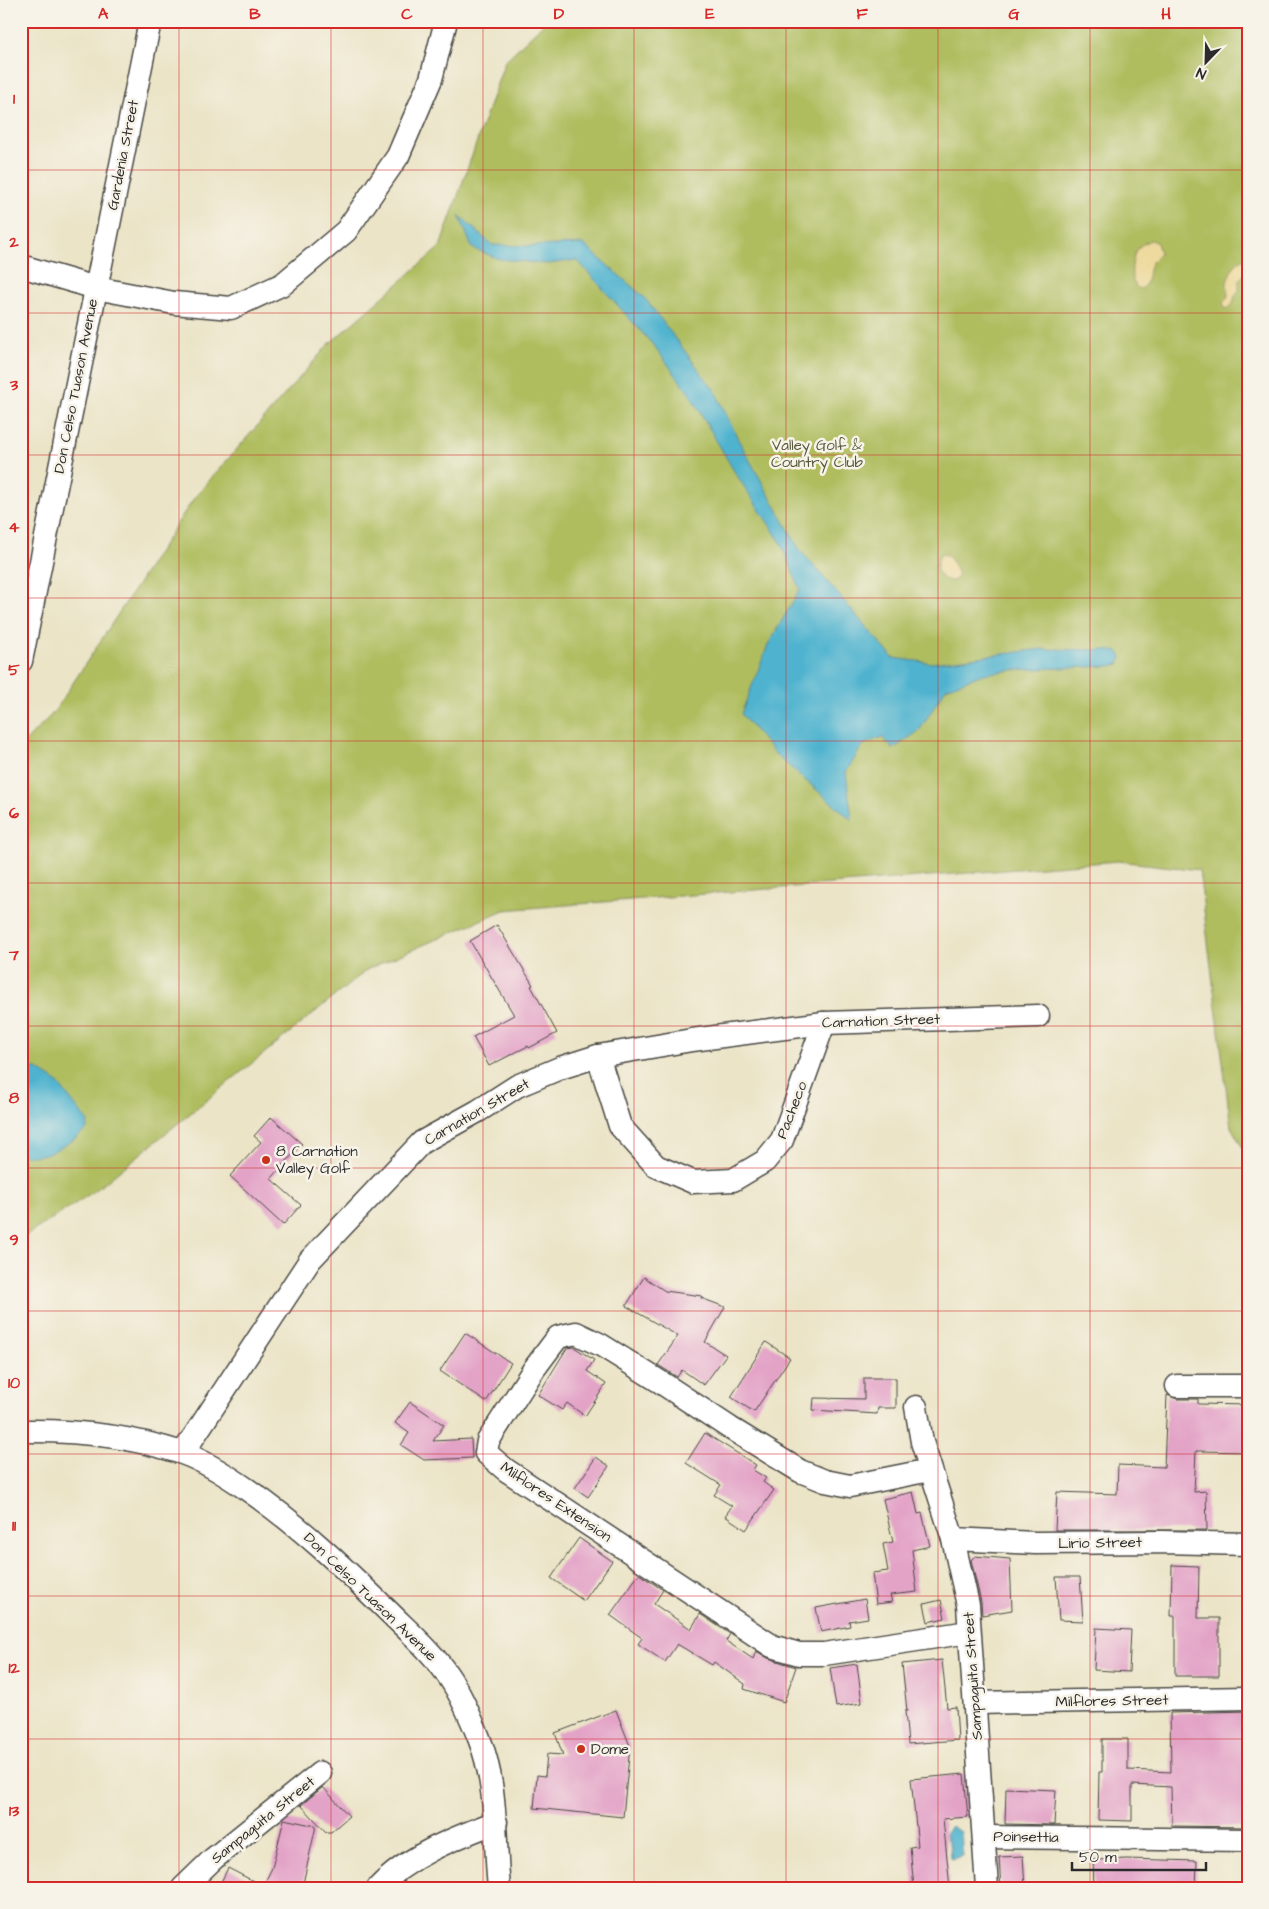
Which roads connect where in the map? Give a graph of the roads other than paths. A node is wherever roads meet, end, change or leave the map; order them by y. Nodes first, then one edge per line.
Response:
1 (150, 21) edge
2 (446, 21) edge
3 (21, 266) edge
4 (96, 288) junction
5 (21, 661) edge
6 (1038, 1016) dead end
7 (824, 1023) junction
8 (598, 1056) junction
9 (1177, 1386) dead end
10 (1248, 1386) edge
11 (916, 1407) dead end
12 (21, 1431) edge
13 (183, 1454) junction
14 (930, 1470) junction
15 (953, 1539) junction
16 (1248, 1544) edge
17 (969, 1632) junction
18 (1248, 1698) edge
19 (976, 1703) junction
20 (320, 1773) dead end
21 (496, 1822) junction
22 (984, 1837) junction
23 (1248, 1840) edge
24 (183, 1888) edge
25 (378, 1888) edge
26 (499, 1888) edge
27 (987, 1888) edge

1 - 4 street, Gardenia Street
2 - 4 street, Don Celso Tuason Avenue
3 - 4 street
4 - 5 street, Don Celso Tuason Avenue
6 - 7 street, Carnation Street
7 - 8 street, Carnation Street
7 - 8 street, Pacheco
8 - 13 street, Carnation Street
9 - 10 street
11 - 14 street, Sampaguita Street
12 - 13 street, Don Celso Tuason Avenue
13 - 21 street, Don Celso Tuason Avenue
14 - 15 street, Sampaguita Street
14 - 17 street, Milflores Extension
15 - 16 street, Lirio Street
15 - 17 street, Sampaguita Street
17 - 19 street, Sampaguita Street
18 - 19 street, Milflores Street
19 - 22 street, Sampaguita Street
20 - 24 street, Sampaguita Street
21 - 25 street
21 - 26 street, Don Celso Tuason Avenue
22 - 23 street, Poinsettia
22 - 27 street, Sampaguita Street

